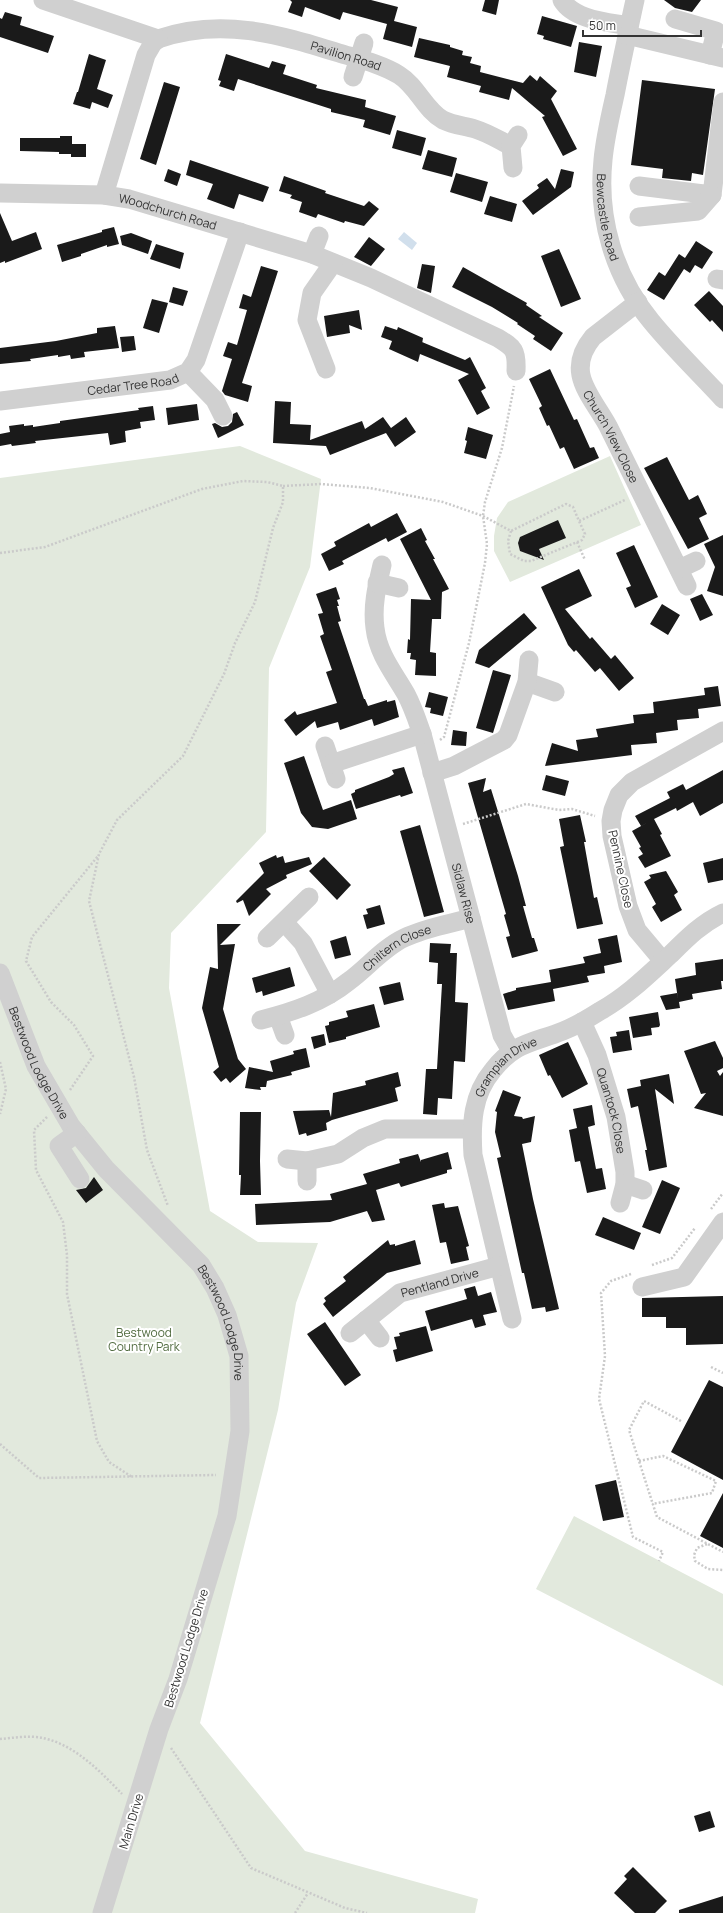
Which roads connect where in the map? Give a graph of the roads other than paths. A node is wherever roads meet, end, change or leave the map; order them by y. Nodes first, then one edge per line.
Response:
1 (43, 0) edge
2 (562, 0) edge
3 (635, 0) edge
4 (675, 19) dead end
5 (628, 30) junction
6 (158, 40) junction
7 (362, 51) junction
8 (717, 56) edge
9 (353, 77) dead end
10 (723, 102) edge
11 (513, 168) dead end
12 (639, 186) dead end
13 (0, 193) edge
14 (104, 195) junction
15 (712, 195) junction
16 (639, 217) dead end
17 (240, 232) junction
18 (319, 236) dead end
19 (312, 254) junction
20 (333, 263) junction
21 (638, 302) junction
22 (326, 369) dead end
23 (516, 371) road end
24 (188, 372) junction
25 (723, 399) edge
26 (0, 401) edge
27 (223, 416) dead end
28 (696, 561) dead end
29 (382, 564) dead end
30 (679, 570) junction
31 (377, 583) junction
32 (687, 586) dead end
33 (399, 588) dead end
34 (529, 660) dead end
35 (527, 682) junction
36 (555, 692) dead end
37 (723, 731) edge
38 (424, 740) junction
39 (325, 746) dead end
40 (432, 773) junction
41 (309, 897) dead end
42 (723, 913) edge
43 (471, 918) junction
44 (284, 922) junction
45 (267, 938) dead end
46 (663, 961) junction
47 (0, 973) edge
48 (330, 994) junction
49 (582, 1022) junction
50 (284, 1035) dead end
51 (511, 1051) junction
52 (471, 1129) junction
53 (77, 1133) junction
54 (287, 1160) dead end
55 (307, 1161) junction
56 (80, 1179) dead end
57 (307, 1181) dead end
58 (625, 1184) junction
59 (643, 1190) dead end
60 (620, 1202) dead end
61 (723, 1222) edge
62 (499, 1266) junction
63 (642, 1287) dead end
64 (512, 1319) dead end
65 (366, 1320) junction
66 (350, 1333) dead end
67 (380, 1338) dead end
68 (159, 1729) joint
69 (102, 1913) edge

1 - 6 street
2 - 5 street
3 - 5 street, Bewcastle Road
4 - 8 street
5 - 8 street
5 - 21 street, Bewcastle Road
6 - 7 street, Pavilion Road
6 - 14 street
7 - 9 street
7 - 11 street, Pavilion Road
10 - 15 street
12 - 15 street
13 - 14 street, Woodchurch Road
14 - 17 street, Woodchurch Road
15 - 16 street
17 - 19 street, Woodchurch Road
17 - 24 street, Cedar Tree Road
18 - 19 street
19 - 20 street, Woodchurch Road
20 - 22 street
20 - 23 street, Woodchurch Road
21 - 25 street, Bewcastle Road
21 - 30 street, Church View Close
24 - 26 street, Cedar Tree Road
24 - 27 street
28 - 30 street
29 - 31 street, Sidlaw Rise
30 - 32 street, Church View Close
31 - 33 street
31 - 38 street, Sidlaw Rise
34 - 35 street
35 - 36 street
35 - 40 street
37 - 46 street, Pennine Close
38 - 39 street
38 - 40 street, Sidlaw Rise
40 - 43 street, Sidlaw Rise
41 - 44 street
42 - 46 street, Grampian Drive
43 - 48 street, Chiltern Close
43 - 51 street, Sidlaw Rise
44 - 45 street
44 - 48 street
46 - 49 street, Grampian Drive
47 - 53 street, Bestwood Lodge Drive
48 - 50 street, Chiltern Close
49 - 51 street, Grampian Drive
49 - 58 street, Quantock Close
51 - 52 street, Grampian Drive
52 - 55 street
52 - 62 street, Grampian Drive
53 - 56 street
53 - 68 street, Bestwood Lodge Drive
54 - 55 street
55 - 57 street
58 - 59 street
58 - 60 street, Quantock Close
61 - 63 street
62 - 64 street, Grampian Drive
62 - 65 street, Pentland Drive
65 - 66 street, Pentland Drive
65 - 67 street
68 - 69 street, Main Drive

